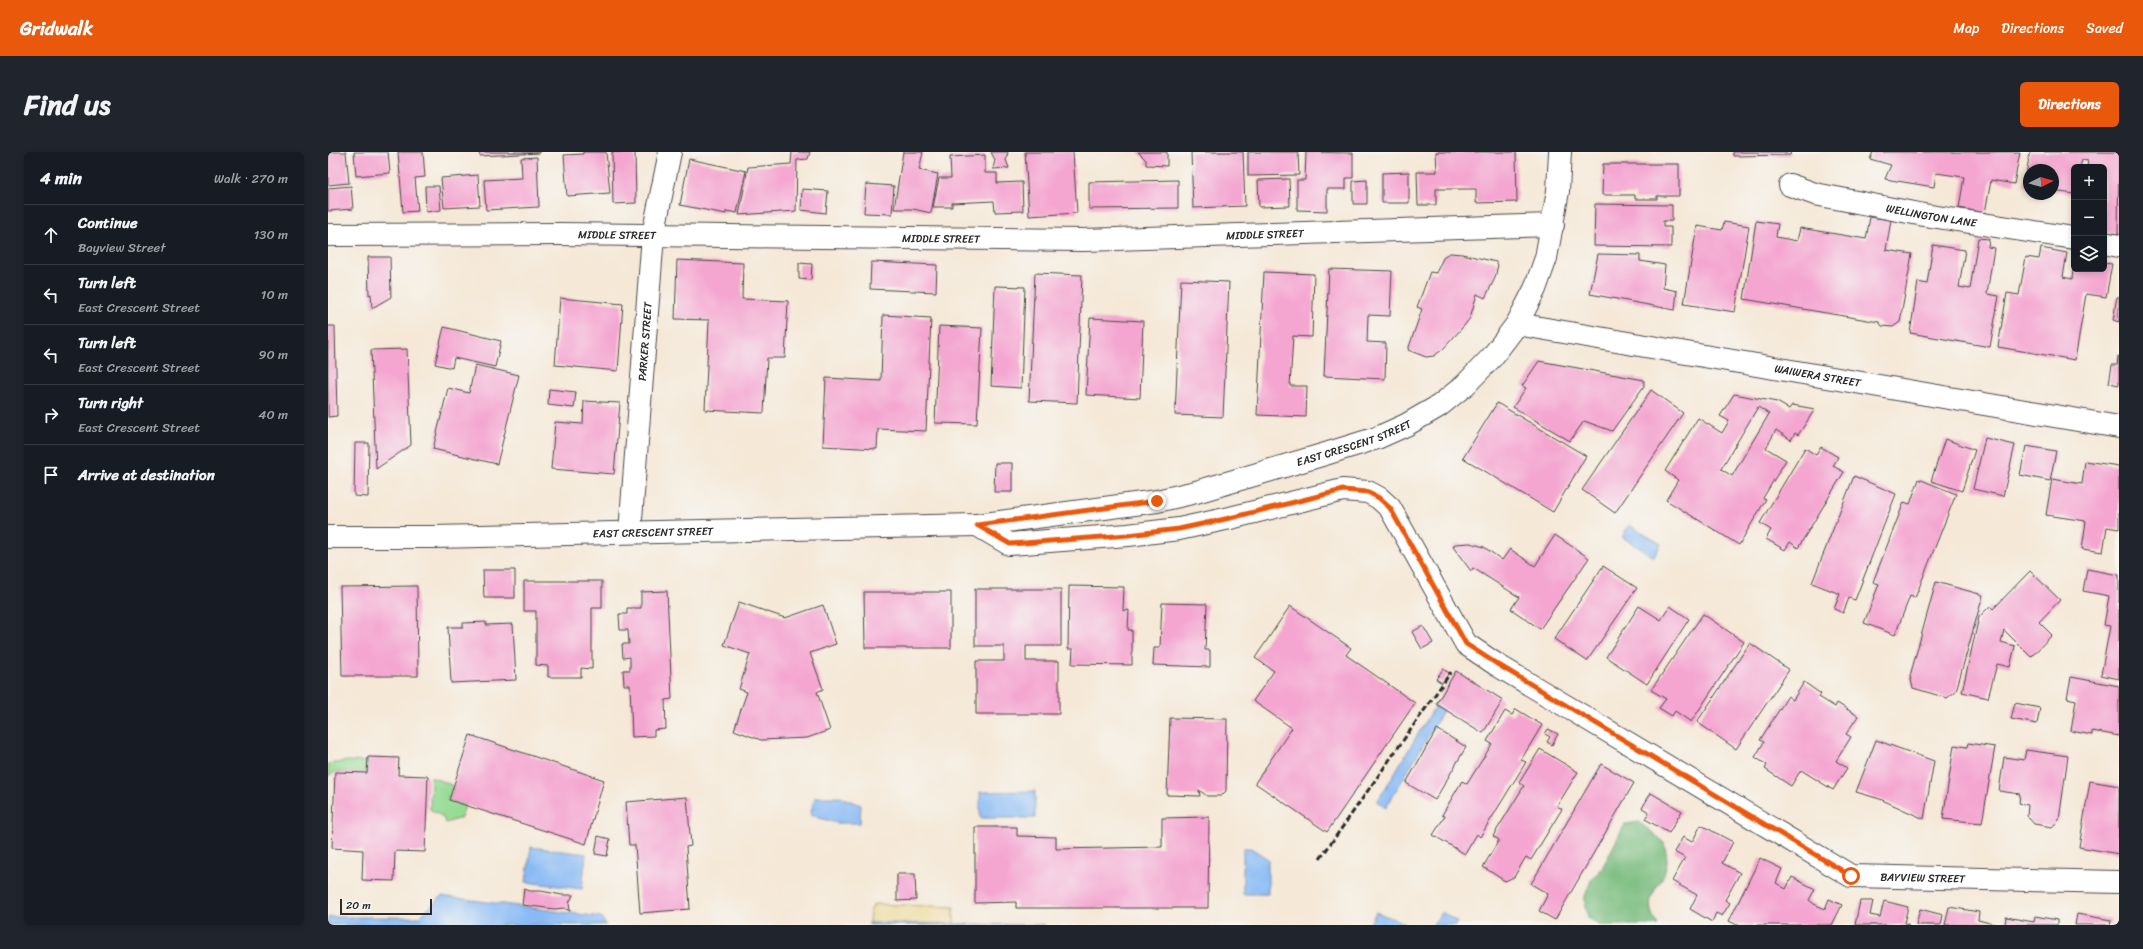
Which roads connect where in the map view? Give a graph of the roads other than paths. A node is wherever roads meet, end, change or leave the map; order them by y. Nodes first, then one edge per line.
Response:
1 (670, 152) edge
2 (1560, 152) edge
3 (1790, 184) dead end
4 (1553, 225) junction
5 (328, 235) edge
6 (653, 235) junction
7 (2071, 238) edge
8 (2107, 244) edge
9 (2119, 246) edge
10 (1517, 324) junction
11 (2119, 427) edge
12 (977, 525) junction
13 (630, 532) junction
14 (328, 537) edge
15 (2119, 882) edge

1 - 6 street, PARKER STREET
2 - 4 street, EAST CRESCENT STREET
3 - 7 street, WELLINGTON LANE
4 - 6 street, MIDDLE STREET
4 - 10 street, EAST CRESCENT STREET
5 - 6 street, MIDDLE STREET
6 - 13 street, PARKER STREET
8 - 9 street
10 - 11 street, WAIWERA STREET
10 - 12 street, EAST CRESCENT STREET
12 - 13 street, EAST CRESCENT STREET
12 - 15 street, BAYVIEW STREET
13 - 14 street, EAST CRESCENT STREET

